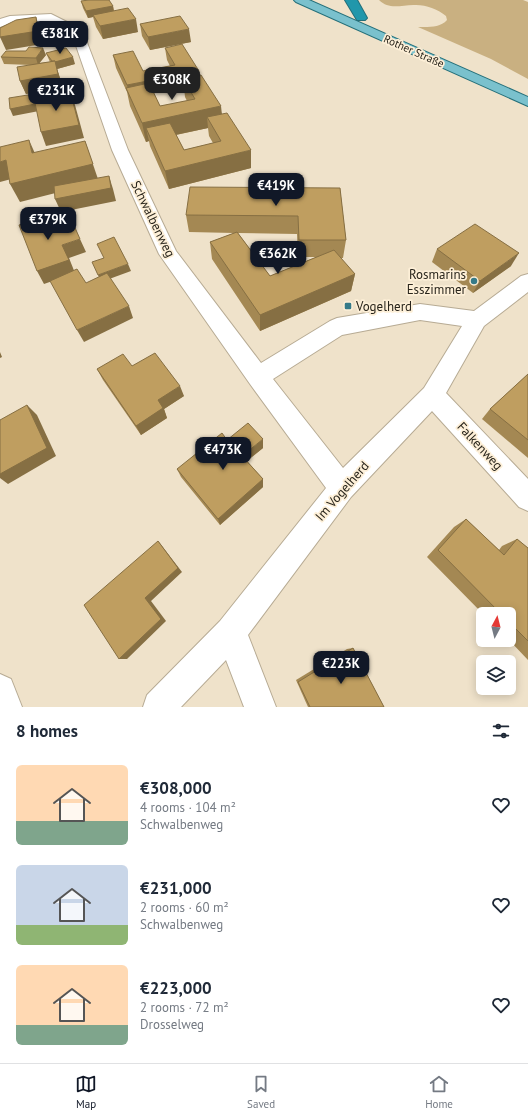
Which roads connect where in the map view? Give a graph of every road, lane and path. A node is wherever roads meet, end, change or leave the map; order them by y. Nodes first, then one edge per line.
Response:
1 (300, 0) edge
2 (323, 0) edge
3 (351, 0) edge
4 (361, 18) junction
5 (0, 23) edge
6 (528, 90) edge
7 (528, 102) edge
8 (528, 281) edge
9 (477, 320) junction
10 (258, 377) junction
11 (432, 395) junction
12 (342, 488) junction
13 (528, 498) edge
14 (230, 632) junction
15 (0, 690) edge
16 (6, 707) edge
17 (159, 707) edge
18 (260, 707) edge

1 - 7 main road, Rother Straße
2 - 4 main road, Rother Straße
3 - 4 highway
4 - 6 main road, Rother Straße
5 - 10 street, Schwalbenweg
8 - 9 street, Im Vogelherd
9 - 10 street
9 - 11 street, Im Vogelherd
10 - 12 street, Schwalbenweg
11 - 12 street, Im Vogelherd
11 - 13 street, Falkenweg
12 - 14 street, Im Vogelherd
14 - 17 street, Im Vogelherd
14 - 18 street
15 - 16 street

